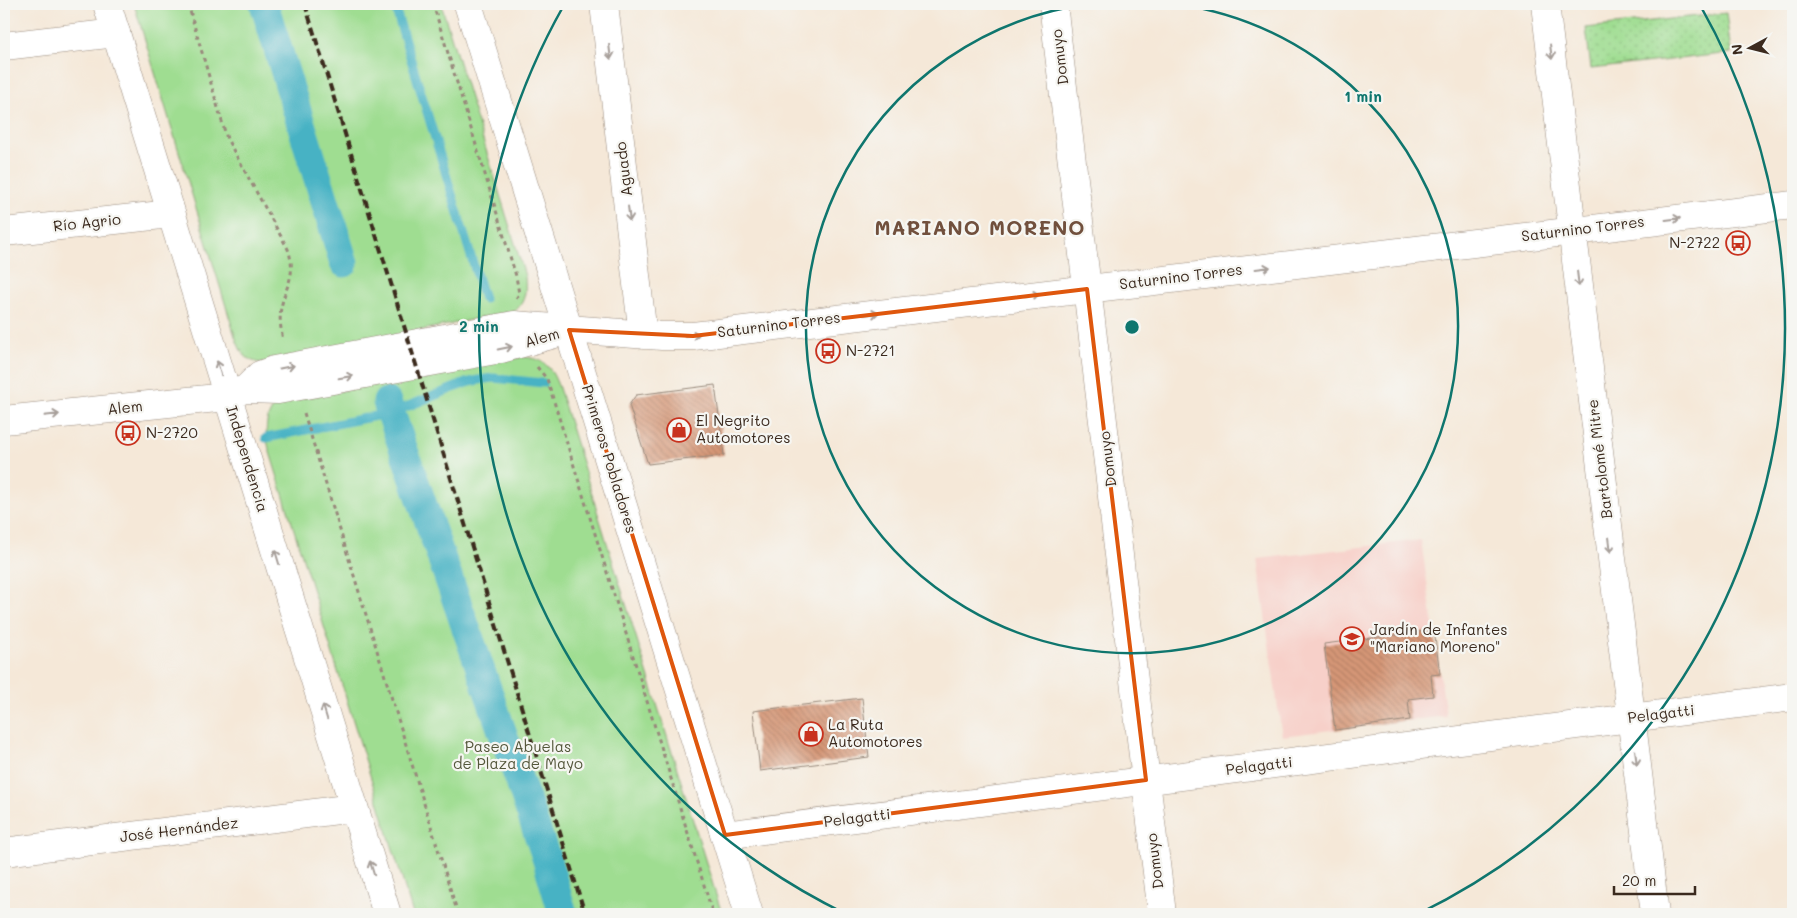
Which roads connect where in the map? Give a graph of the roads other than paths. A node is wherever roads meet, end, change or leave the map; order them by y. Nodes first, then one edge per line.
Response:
1 (106, 4) edge
2 (468, 4) edge
3 (604, 4) edge
4 (1053, 4) edge
5 (1545, 4) edge
6 (116, 34) junction
7 (4, 46) edge
8 (1793, 205) edge
9 (171, 214) junction
10 (1572, 231) junction
11 (4, 232) edge
12 (1087, 288) junction
13 (569, 330) junction
14 (643, 335) junction
15 (236, 393) junction
16 (4, 420) edge
17 (1793, 697) edge
18 (1631, 718) junction
19 (1146, 780) junction
20 (354, 808) junction
21 (725, 835) junction
22 (4, 852) edge
23 (387, 914) edge
24 (749, 914) edge
25 (1162, 914) edge
26 (1655, 914) edge

1 - 6 street, Independencia
2 - 13 street, Primeros Pobladores
3 -> 14 street, Aguado
4 - 12 street, Domuyo
5 -> 10 street, Bartolomé Mitre
6 - 7 street
6 - 9 street, Independencia
10 -> 8 street, Saturnino Torres
9 - 11 street, Río Agrio
15 -> 9 street, Independencia
12 -> 10 street, Saturnino Torres
10 -> 18 street, Bartolomé Mitre
14 -> 12 street, Saturnino Torres
12 - 19 street, Domuyo
13 - 14 street, Saturnino Torres
15 -> 13 street, Alem
13 - 21 street, Primeros Pobladores
16 -> 15 street, Alem
20 -> 15 street, Independencia
17 - 18 street, Pelagatti
18 - 19 street, Pelagatti
18 -> 26 street, Bartolomé Mitre
19 - 21 street, Pelagatti
19 - 25 street, Domuyo
20 - 22 street, José Hernández
23 -> 20 street, Independencia
21 - 24 street, Primeros Pobladores

